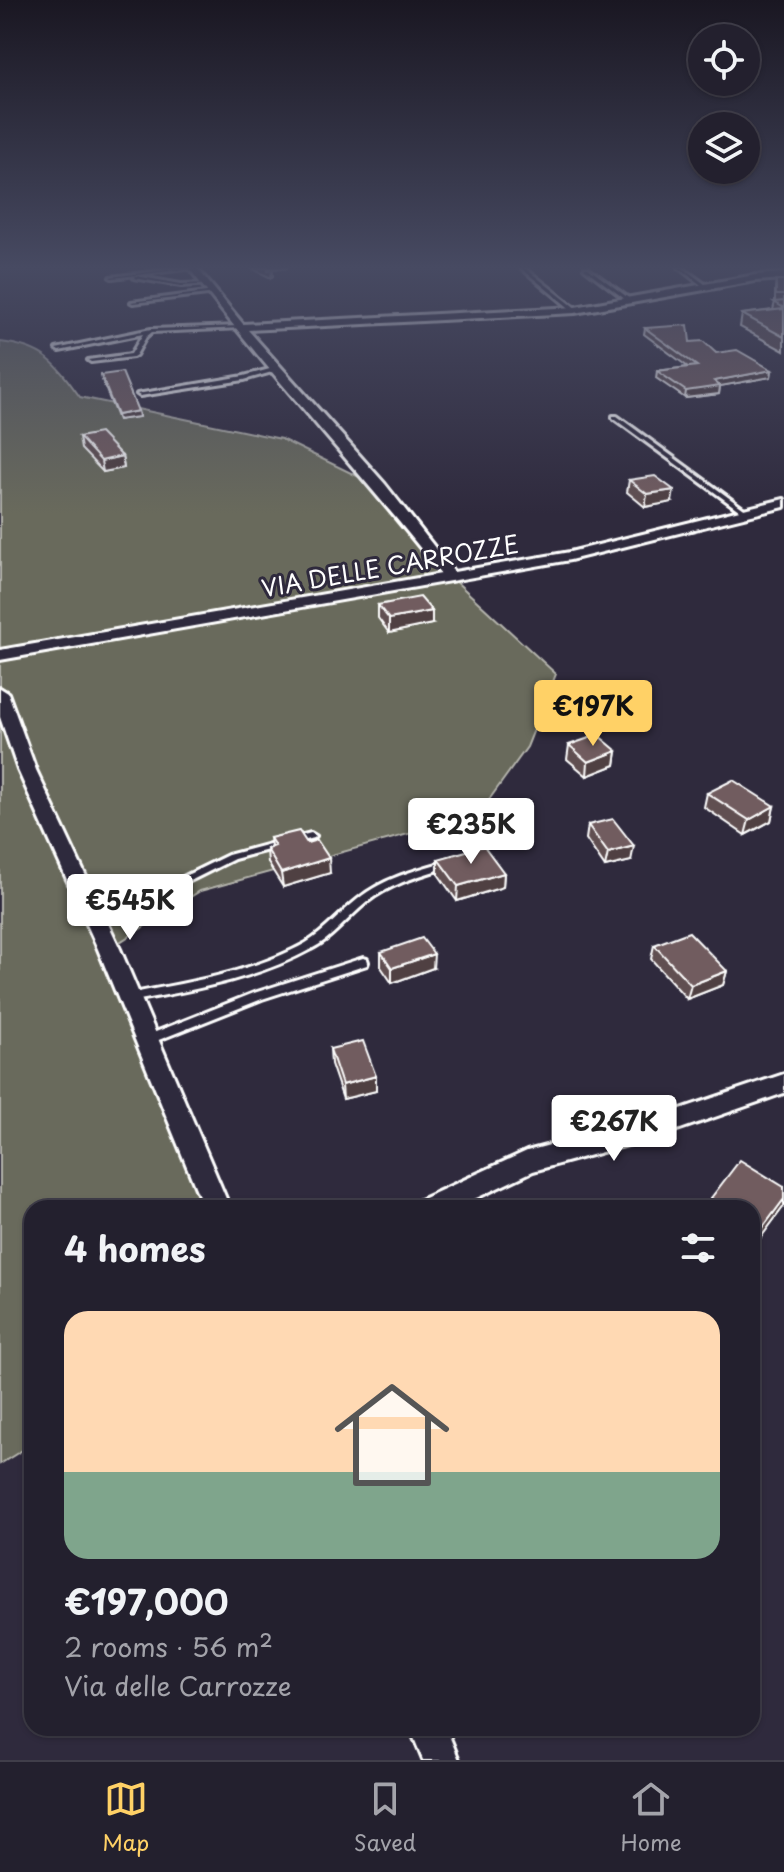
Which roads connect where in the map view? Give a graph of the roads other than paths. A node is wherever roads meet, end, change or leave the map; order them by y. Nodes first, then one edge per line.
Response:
1 (136, 350) edge
2 (260, 350) edge
3 (91, 360) dead end
4 (277, 369) junction
5 (140, 394) dead end
6 (615, 417) dead end
7 (784, 503) edge
8 (745, 512) junction
9 (451, 577) junction
10 (0, 655) edge
11 (0, 693) edge
12 (311, 836) dead end
13 (455, 861) edge
14 (93, 915) junction
15 (363, 962) dead end
16 (129, 998) junction
17 (147, 1041) junction
18 (784, 1083) edge
19 (214, 1200) edge
20 (446, 1200) edge
21 (431, 1736) edge
22 (441, 1760) edge

1 - 3 lane
2 - 4 street
4 - 5 lane
4 - 9 street
6 - 8 lane
7 - 8 street, VIA DELLE CARROZZE
8 - 9 street, VIA DELLE CARROZZE
9 - 10 street, VIA DELLE CARROZZE
11 - 14 street
12 - 14 lane
13 - 16 lane
14 - 16 street
15 - 17 lane
16 - 17 street
17 - 19 street
18 - 20 street
21 - 22 street

